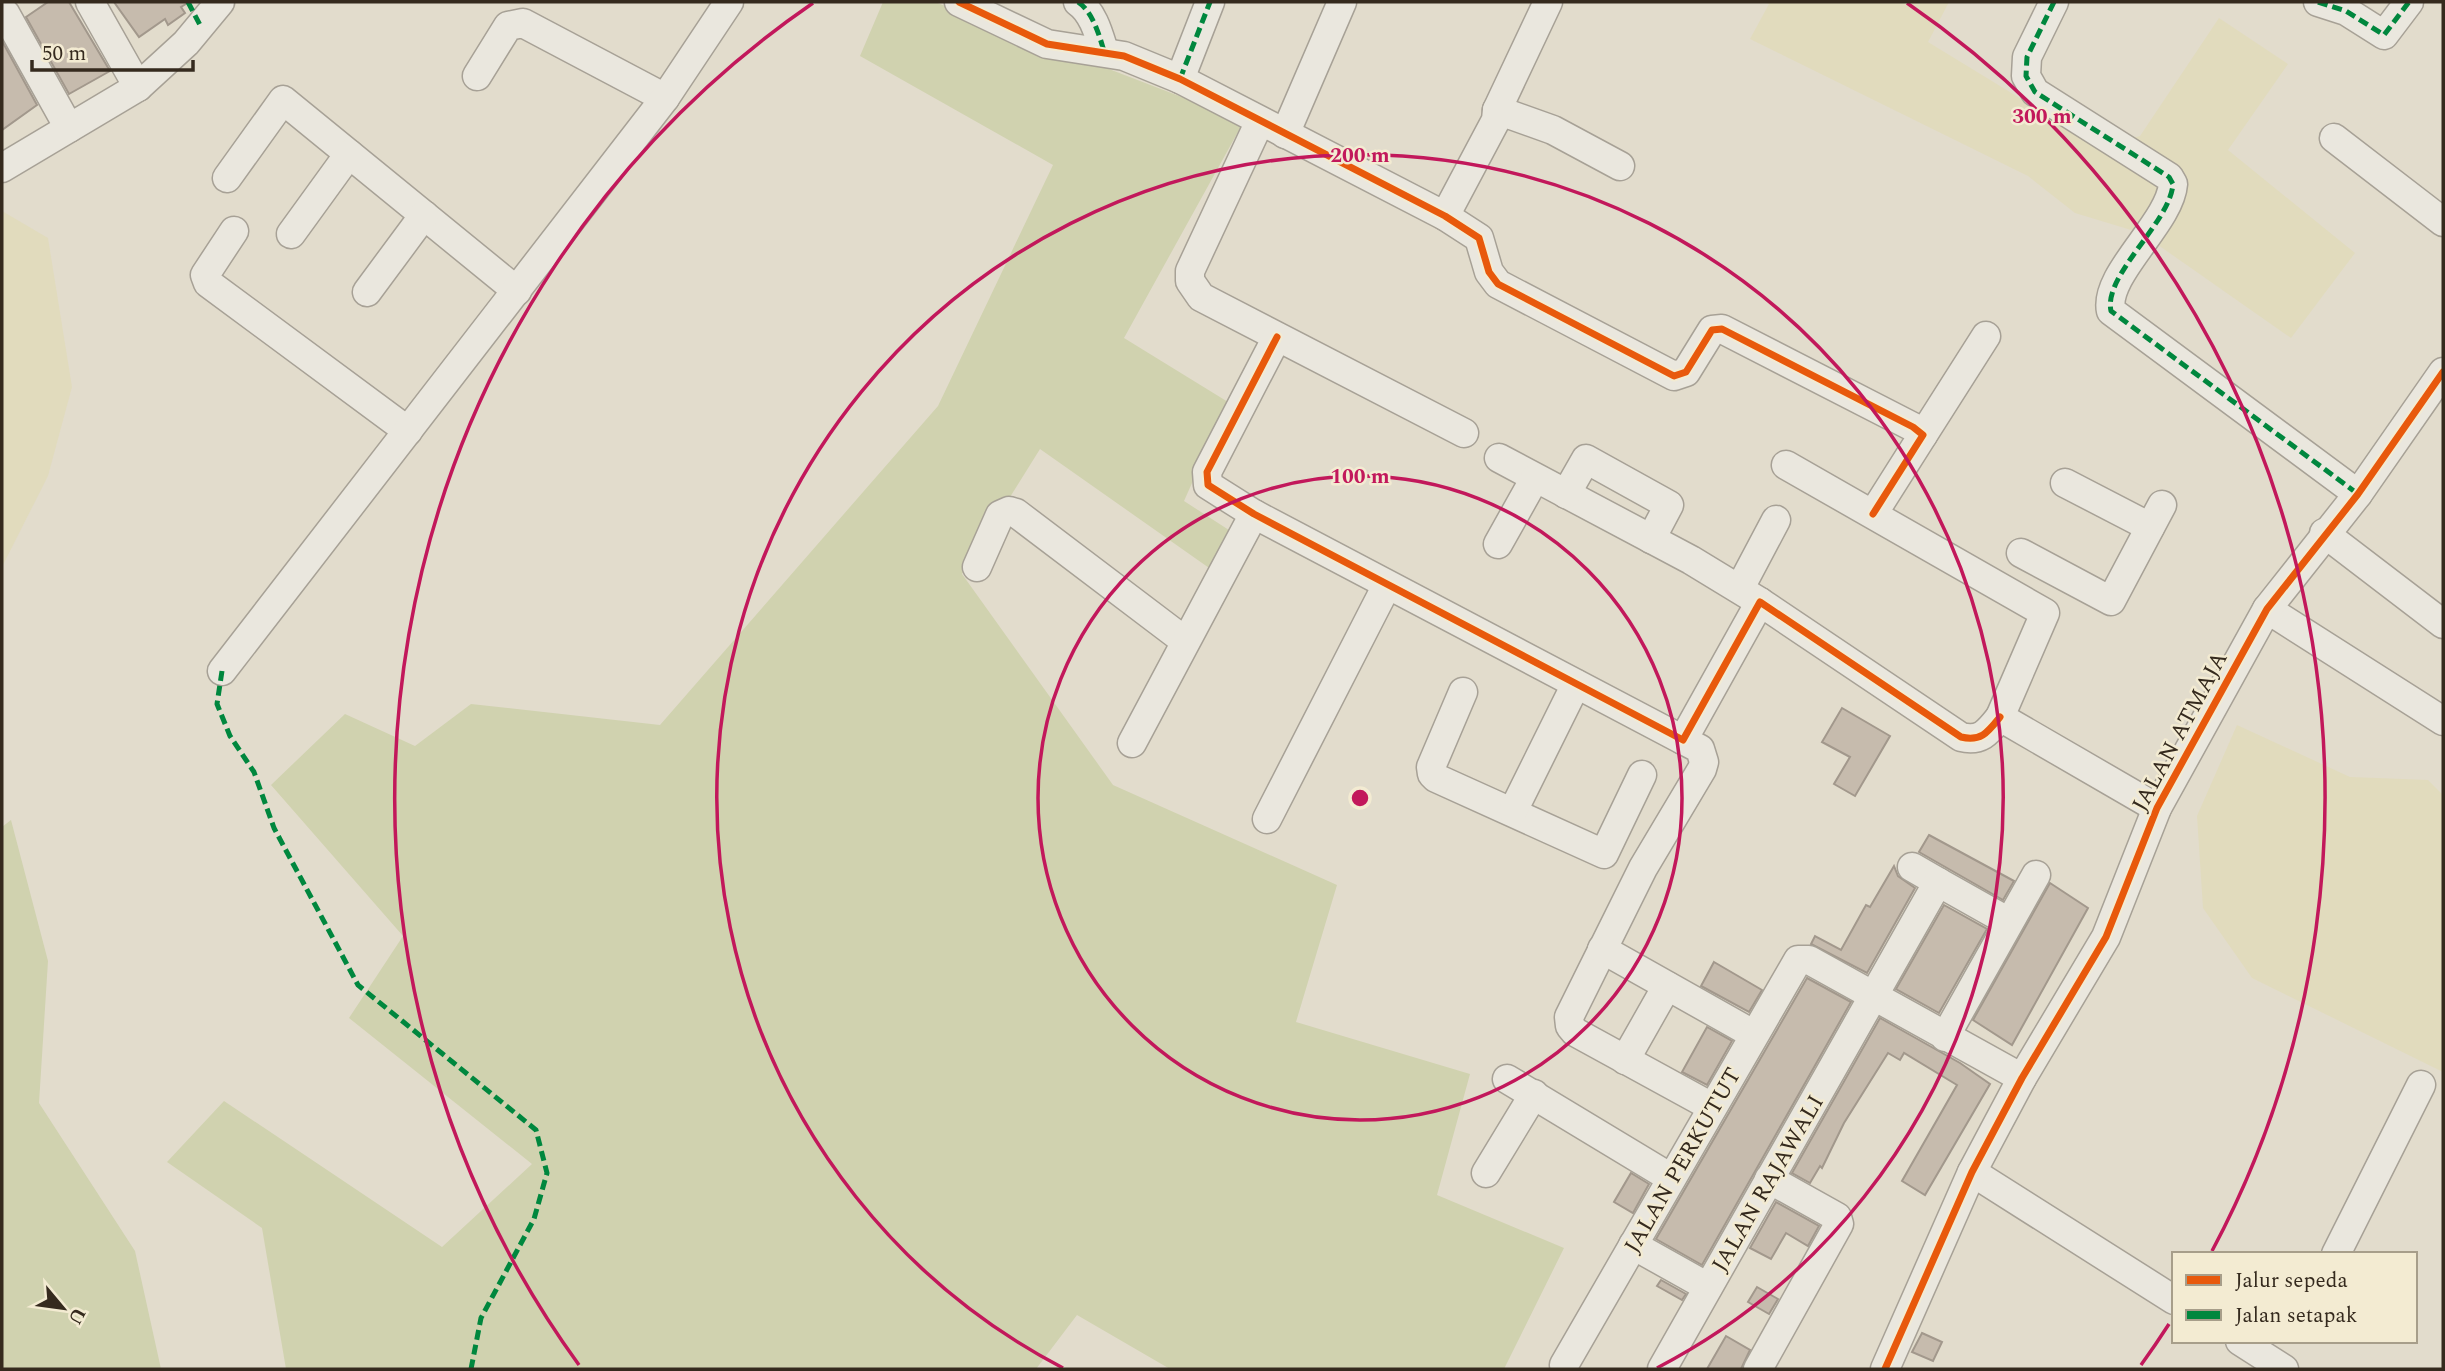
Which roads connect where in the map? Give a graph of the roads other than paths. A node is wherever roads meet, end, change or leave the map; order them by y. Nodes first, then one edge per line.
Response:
1 (90, 2) edge
2 (220, 2) edge
3 (729, 2) edge
4 (959, 2) edge
5 (1078, 2) edge
6 (1210, 2) edge
7 (1342, 2) edge
8 (1548, 2) edge
9 (2054, 2) edge
10 (2318, 2) edge
11 (2409, 2) edge
12 (10, 10) edge
13 (194, 14) edge
14 (1104, 51) junction
15 (477, 76) dead end
16 (1180, 79) junction
17 (138, 87) junction
18 (665, 98) junction
19 (1497, 110) junction
20 (1260, 121) junction
21 (69, 128) junction
22 (1286, 134) junction
23 (2334, 138) dead end
24 (349, 154) junction
25 (1620, 166) dead end
26 (2, 167) edge
27 (227, 178) dead end
28 (424, 215) junction
29 (1445, 216) junction
30 (2443, 222) edge
31 (234, 231) dead end
32 (291, 234) dead end
33 (517, 290) junction
34 (367, 292) dead end
35 (1986, 336) dead end
36 (1277, 337) junction
37 (2443, 372) edge
38 (408, 432) junction
39 (1464, 433) dead end
40 (1923, 435) junction
41 (1499, 458) dead end
42 (1786, 466) dead end
43 (1535, 478) junction
44 (2065, 483) dead end
45 (1566, 494) junction
46 (2357, 494) junction
47 (1254, 514) junction
48 (1873, 514) junction
49 (1776, 520) dead end
50 (2325, 533) junction
51 (1651, 539) junction
52 (1498, 544) dead end
53 (2021, 553) dead end
54 (976, 567) dead end
55 (2067, 577) junction
56 (1387, 585) junction
57 (1750, 595) junction
58 (2267, 609) junction
59 (2045, 613) junction
60 (2443, 624) edge
61 (1185, 641) junction
62 (222, 671) dead end
63 (1576, 684) junction
64 (1463, 692) dead end
65 (2000, 717) junction
66 (2443, 721) edge
67 (1684, 740) junction
68 (1132, 743) dead end
69 (1642, 775) dead end
70 (2157, 808) junction
71 (1513, 811) junction
72 (1267, 819) dead end
73 (1912, 867) dead end
74 (2036, 875) dead end
75 (1938, 881) junction
76 (2010, 922) junction
77 (1602, 949) junction
78 (1667, 986) junction
79 (1873, 997) junction
80 (1753, 1034) junction
81 (1945, 1037) junction
82 (1625, 1060) junction
83 (2022, 1078) junction
84 (1507, 1079) dead end
85 (2421, 1085) dead end
86 (1534, 1094) junction
87 (1712, 1107) junction
88 (1972, 1172) junction
89 (1486, 1173) dead end
90 (1671, 1178) junction
91 (1769, 1179) junction
92 (1633, 1245) junction
93 (2337, 1252) edge
94 (1708, 1287) junction
95 (2172, 1299) edge
96 (2243, 1343) edge
97 (2272, 1360) edge
98 (1564, 1364) dead end
99 (1662, 1369) edge
100 (1758, 1369) edge
101 (1885, 1369) edge

1 - 17 street
2 - 13 street
3 - 18 street
4 - 14 street
5 - 14 street
6 - 16 street
7 - 22 street
8 - 19 street
9 - 46 street
10 - 11 street
12 - 21 street
13 - 17 street
14 - 16 street
15 - 18 street
16 - 20 street
17 - 21 street
18 - 33 street
19 - 25 street
19 - 29 street
20 - 22 street
20 - 36 street
21 - 26 street
22 - 29 street
23 - 30 street
24 - 27 street
24 - 28 street
24 - 32 street
28 - 33 street
28 - 34 street
29 - 40 street
31 - 38 street
33 - 38 street
35 - 40 street
36 - 39 street
36 - 47 street
37 - 46 street, JALAN ATMAJA
38 - 62 street
40 - 48 street
41 - 43 street
42 - 48 street
43 - 45 street
43 - 52 street
44 - 55 street
45 - 51 street
45 - 51 street
46 - 50 street, JALAN ATMAJA
47 - 56 street
47 - 61 street
48 - 59 street
49 - 57 street
50 - 58 street, JALAN ATMAJA
50 - 60 street
51 - 57 street
53 - 55 street
54 - 61 street
55 - 59 street
56 - 63 street
56 - 72 street
57 - 65 street
57 - 67 street
58 - 66 street
58 - 70 street, JALAN ATMAJA
59 - 65 street
61 - 68 street
63 - 67 street
63 - 71 street
64 - 71 street
65 - 70 street
67 - 77 street
69 - 71 street
70 - 83 street, JALAN ATMAJA
73 - 75 street
74 - 76 street
75 - 76 street
75 - 79 street, JALAN RAJAWALI
76 - 81 street
77 - 78 street
77 - 82 street
78 - 80 street
78 - 82 street
79 - 80 street, JALAN PERKUTUT
79 - 81 street
79 - 91 street, JALAN RAJAWALI
80 - 87 street, JALAN PERKUTUT
81 - 83 street
82 - 87 street
83 - 88 street, JALAN ATMAJA
84 - 86 street
85 - 93 street
86 - 89 street
86 - 90 street
87 - 90 street, JALAN PERKUTUT
88 - 95 street
88 - 101 street, JALAN ATMAJA
90 - 92 street, JALAN PERKUTUT
91 - 94 street, JALAN RAJAWALI
91 - 100 street
92 - 94 street
92 - 98 street, JALAN PERKUTUT
94 - 99 street, JALAN RAJAWALI
96 - 97 street

